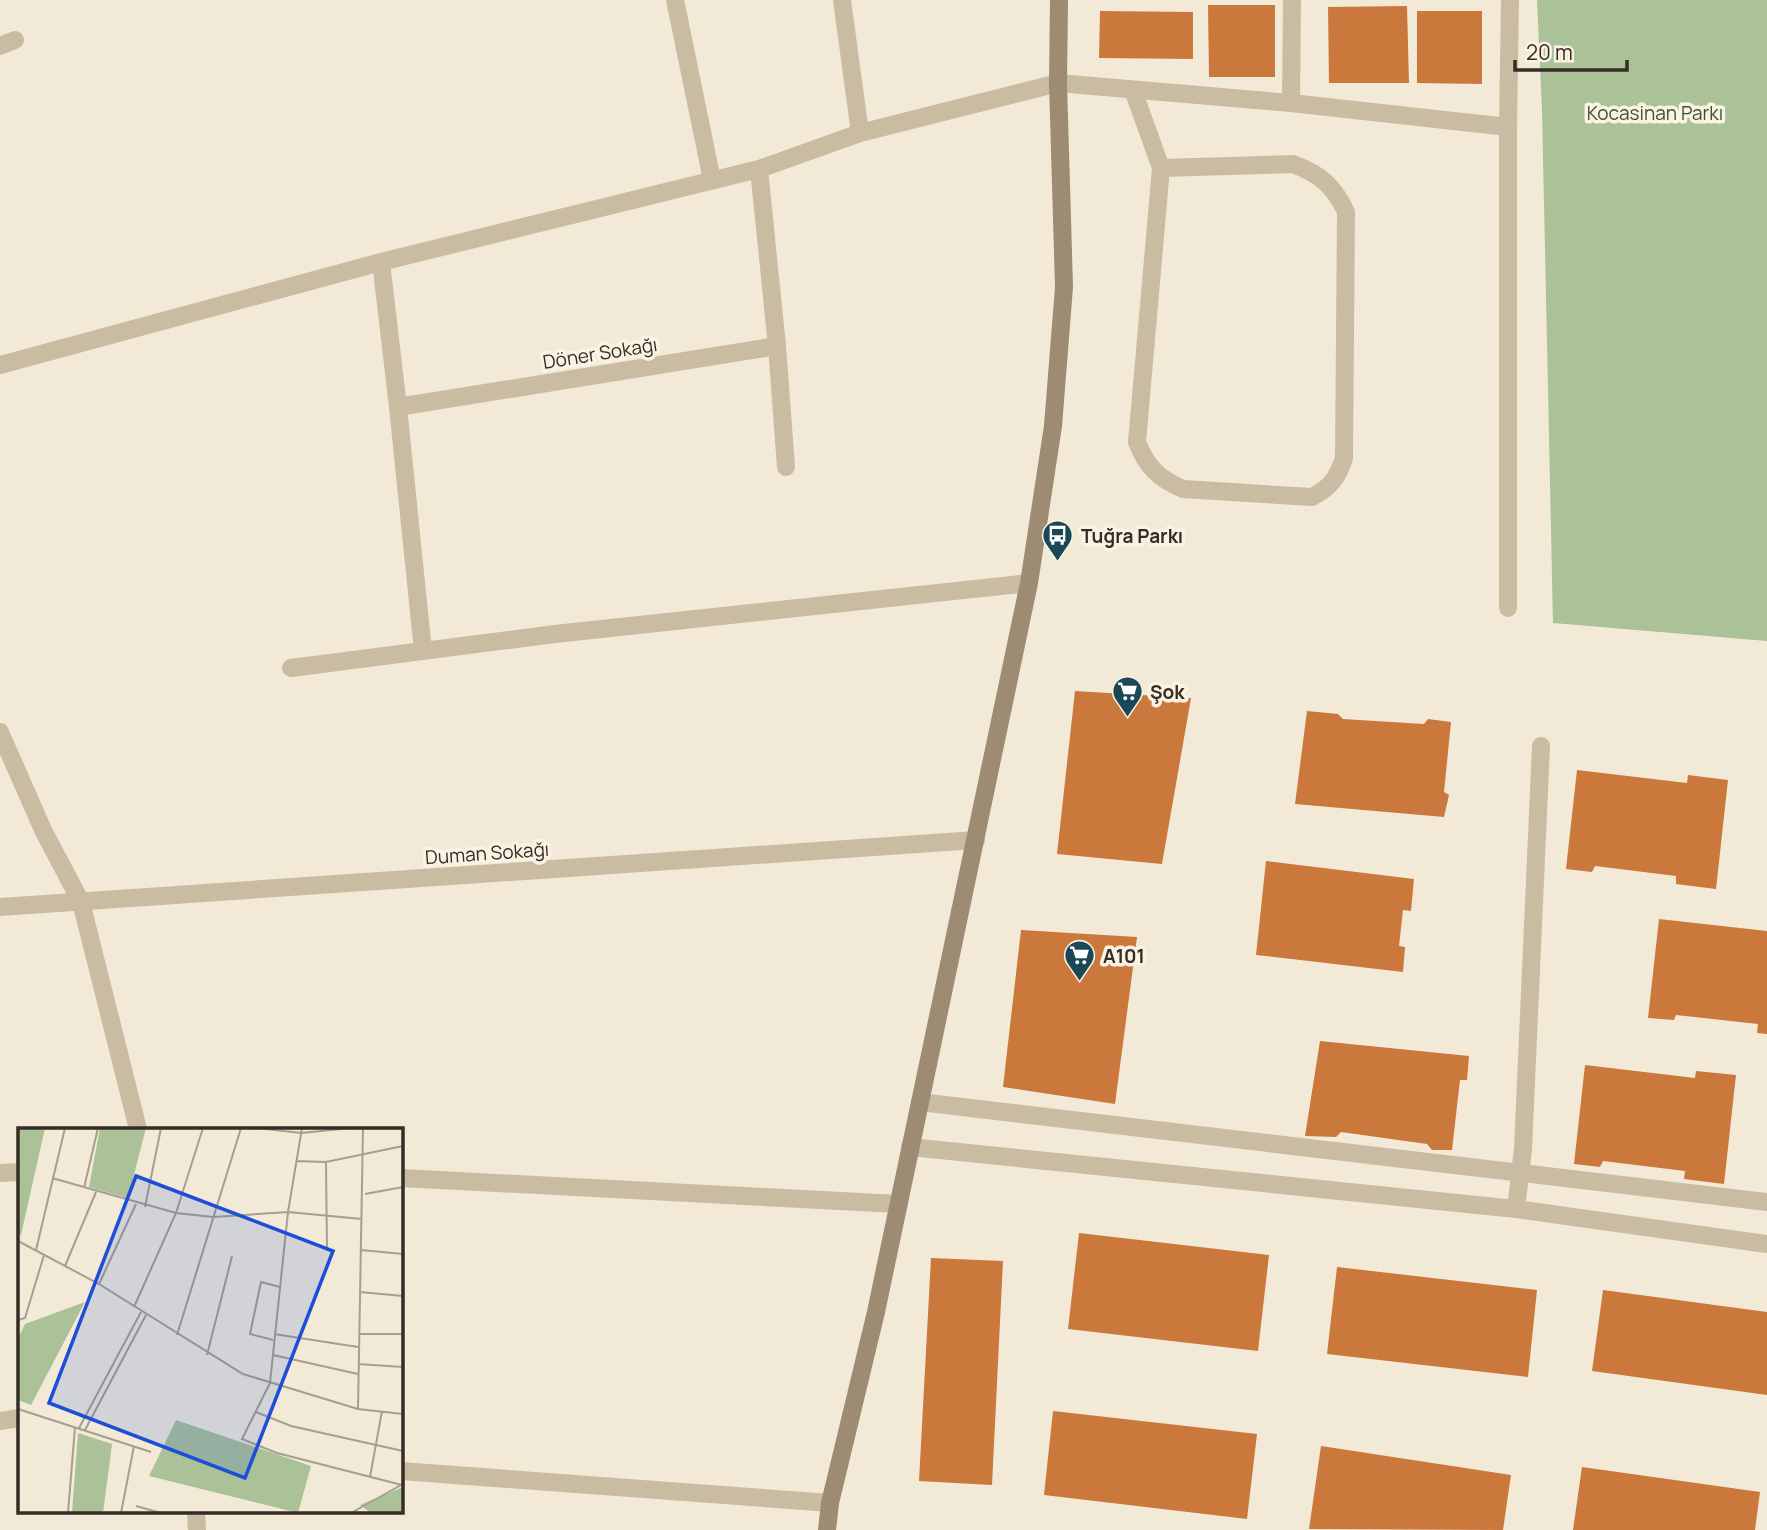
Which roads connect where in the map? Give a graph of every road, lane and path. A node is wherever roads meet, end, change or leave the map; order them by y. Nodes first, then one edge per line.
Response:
1 (675, 0) edge
2 (842, 0) edge
3 (1059, 0) edge
4 (1292, 0) edge
5 (1510, 0) edge
6 (1058, 83) junction
7 (1133, 90) junction
8 (1291, 103) junction
9 (1508, 127) junction
10 (860, 134) junction
11 (1161, 168) junction
12 (759, 169) junction
13 (712, 180) junction
14 (381, 262) junction
15 (778, 346) junction
16 (0, 366) edge
17 (398, 407) junction
18 (786, 467) dead end
19 (1030, 583) junction
20 (1508, 608) dead end
21 (423, 651) junction
22 (290, 668) dead end
23 (0, 732) edge
24 (1541, 746) dead end
25 (976, 839) junction
26 (81, 902) junction
27 (0, 907) edge
28 (920, 1102) junction
29 (138, 1128) edge
30 (910, 1147) junction
31 (18, 1172) edge
32 (1520, 1172) junction
33 (0, 1173) edge
34 (402, 1178) edge
35 (1767, 1202) edge
36 (898, 1204) junction
37 (1516, 1209) junction
38 (1767, 1244) edge
39 (18, 1418) edge
40 (0, 1421) edge
41 (402, 1471) edge
42 (830, 1503) junction
43 (196, 1512) edge
44 (197, 1530) edge
45 (827, 1530) edge

1 - 13 street
2 - 10 street
3 - 6 street
4 - 8 street
5 - 9 street
6 - 7 street
6 - 10 street
6 - 19 street
7 - 8 street
7 - 11 street
8 - 9 street
9 - 20 street
10 - 12 street
11 - 11 street
12 - 13 street
12 - 15 street
13 - 14 street
14 - 16 street
14 - 17 street
15 - 17 street, Döner Sokağı
15 - 18 street
17 - 21 street
19 - 21 street
19 - 25 street
21 - 22 street
23 - 26 street
24 - 32 street
25 - 26 street, Duman Sokağı
25 - 28 street
26 - 27 street, Duman Sokağı
26 - 29 street
28 - 30 street
28 - 32 street
30 - 36 street
30 - 37 street
31 - 33 street
32 - 35 street
32 - 37 street
34 - 36 street
36 - 42 street
37 - 38 street
39 - 40 street
41 - 42 street
42 - 45 street
43 - 44 street

